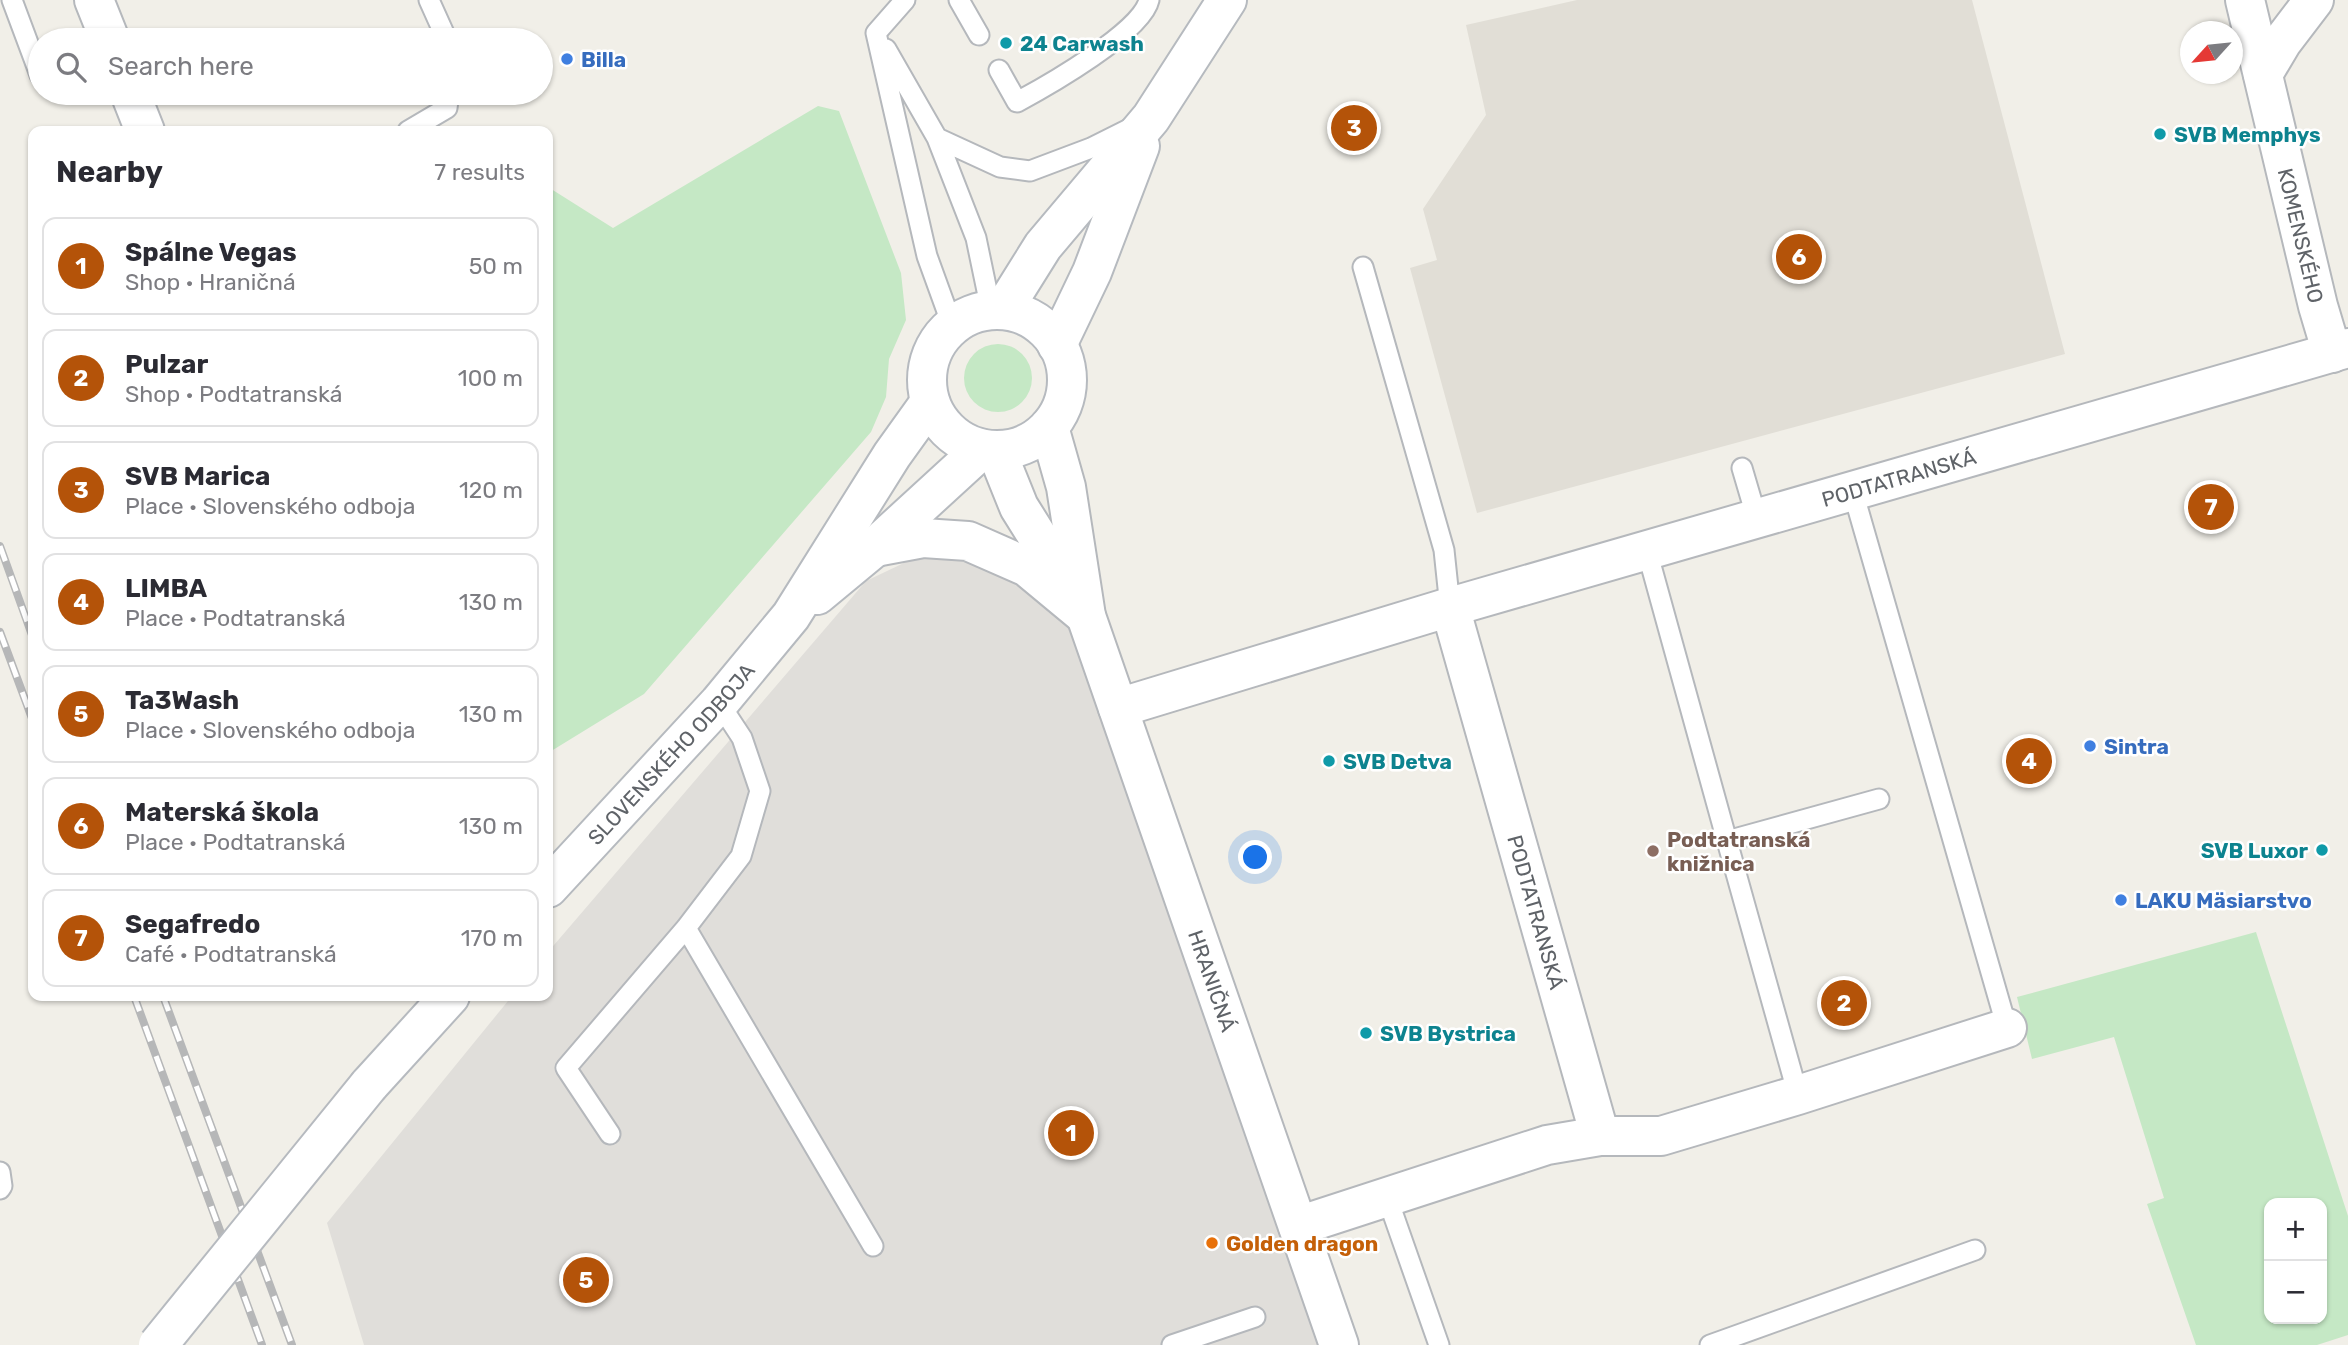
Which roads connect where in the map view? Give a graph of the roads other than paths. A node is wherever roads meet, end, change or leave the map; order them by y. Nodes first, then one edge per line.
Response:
1 (12, 0) edge
2 (94, 0) edge
3 (429, 0) edge
4 (905, 0) edge
5 (959, 0) edge
6 (1149, 0) edge
7 (1227, 0) edge
8 (2245, 0) edge
9 (2314, 0) edge
10 (105, 28) edge
11 (442, 28) edge
12 (876, 33) junction
13 (979, 35) dead end
14 (28, 43) edge
15 (999, 70) dead end
16 (2263, 74) junction
17 (135, 105) edge
18 (447, 105) edge
19 (1151, 118) junction
20 (143, 126) edge
21 (416, 126) edge
22 (937, 138) junction
23 (1363, 267) dead end
24 (997, 310) junction
25 (952, 326) junction
26 (1058, 345) junction
27 (2340, 351) edge
28 (930, 402) junction
29 (1049, 427) junction
30 (989, 450) junction
31 (1742, 468) dead end
32 (1853, 492) junction
33 (1757, 519) junction
34 (875, 547) junction
35 (1647, 551) junction
36 (1450, 607) junction
37 (791, 616) junction
38 (1086, 616) junction
39 (719, 703) junction
40 (1118, 708) junction
41 (1879, 799) dead end
42 (1727, 841) junction
43 (553, 883) edge
44 (686, 928) junction
45 (445, 1001) edge
46 (2007, 1028) joint
47 (1798, 1095) junction
48 (610, 1134) dead end
49 (1600, 1136) junction
50 (0, 1172) edge
51 (0, 1189) edge
52 (1387, 1197) junction
53 (1298, 1226) junction
54 (873, 1246) dead end
55 (1975, 1250) dead end
56 (1255, 1317) dead end
57 (158, 1345) edge
58 (1172, 1345) edge
59 (1339, 1345) edge
60 (1439, 1345) edge
61 (1710, 1345) edge

1 - 14 lane
2 - 10 street
3 - 11 lane
4 - 12 lane
5 - 13 lane
6 - 15 lane
7 - 19 street
8 - 16 street, KOMENSKÉHO
9 - 16 street
12 - 22 lane
12 - 25 lane
16 - 27 street, KOMENSKÉHO
17 - 20 street
18 - 21 lane
19 - 22 lane
19 - 24 street
19 - 26 street
22 - 24 lane
23 - 36 lane, PODTATRANSKÁ
24 - 25 street
24 - 26 street
25 - 28 street
26 - 29 street
27 - 32 street, PODTATRANSKÁ
28 - 30 street
28 - 37 street, SLOVENSKÉHO ODBOJA
29 - 30 street
29 - 38 street, HRANIČNÁ
30 - 34 street, SLOVENSKÉHO ODBOJA
30 - 38 street, HRANIČNÁ
31 - 33 lane
32 - 33 street, PODTATRANSKÁ
32 - 46 lane
33 - 35 street, PODTATRANSKÁ
34 - 37 street, SLOVENSKÉHO ODBOJA
34 - 38 street
35 - 36 street, PODTATRANSKÁ
35 - 42 lane
36 - 40 street, PODTATRANSKÁ
36 - 49 street, PODTATRANSKÁ
37 - 39 street, SLOVENSKÉHO ODBOJA
38 - 40 street, HRANIČNÁ
39 - 43 street, SLOVENSKÉHO ODBOJA
39 - 44 lane
40 - 53 street, HRANIČNÁ
41 - 42 lane
42 - 47 lane
44 - 48 lane
44 - 54 lane
45 - 57 street, bridge
46 - 47 street
47 - 49 street
49 - 52 street
50 - 51 lane
52 - 53 street
52 - 60 lane
53 - 59 street, HRANIČNÁ
55 - 61 lane
56 - 58 lane

